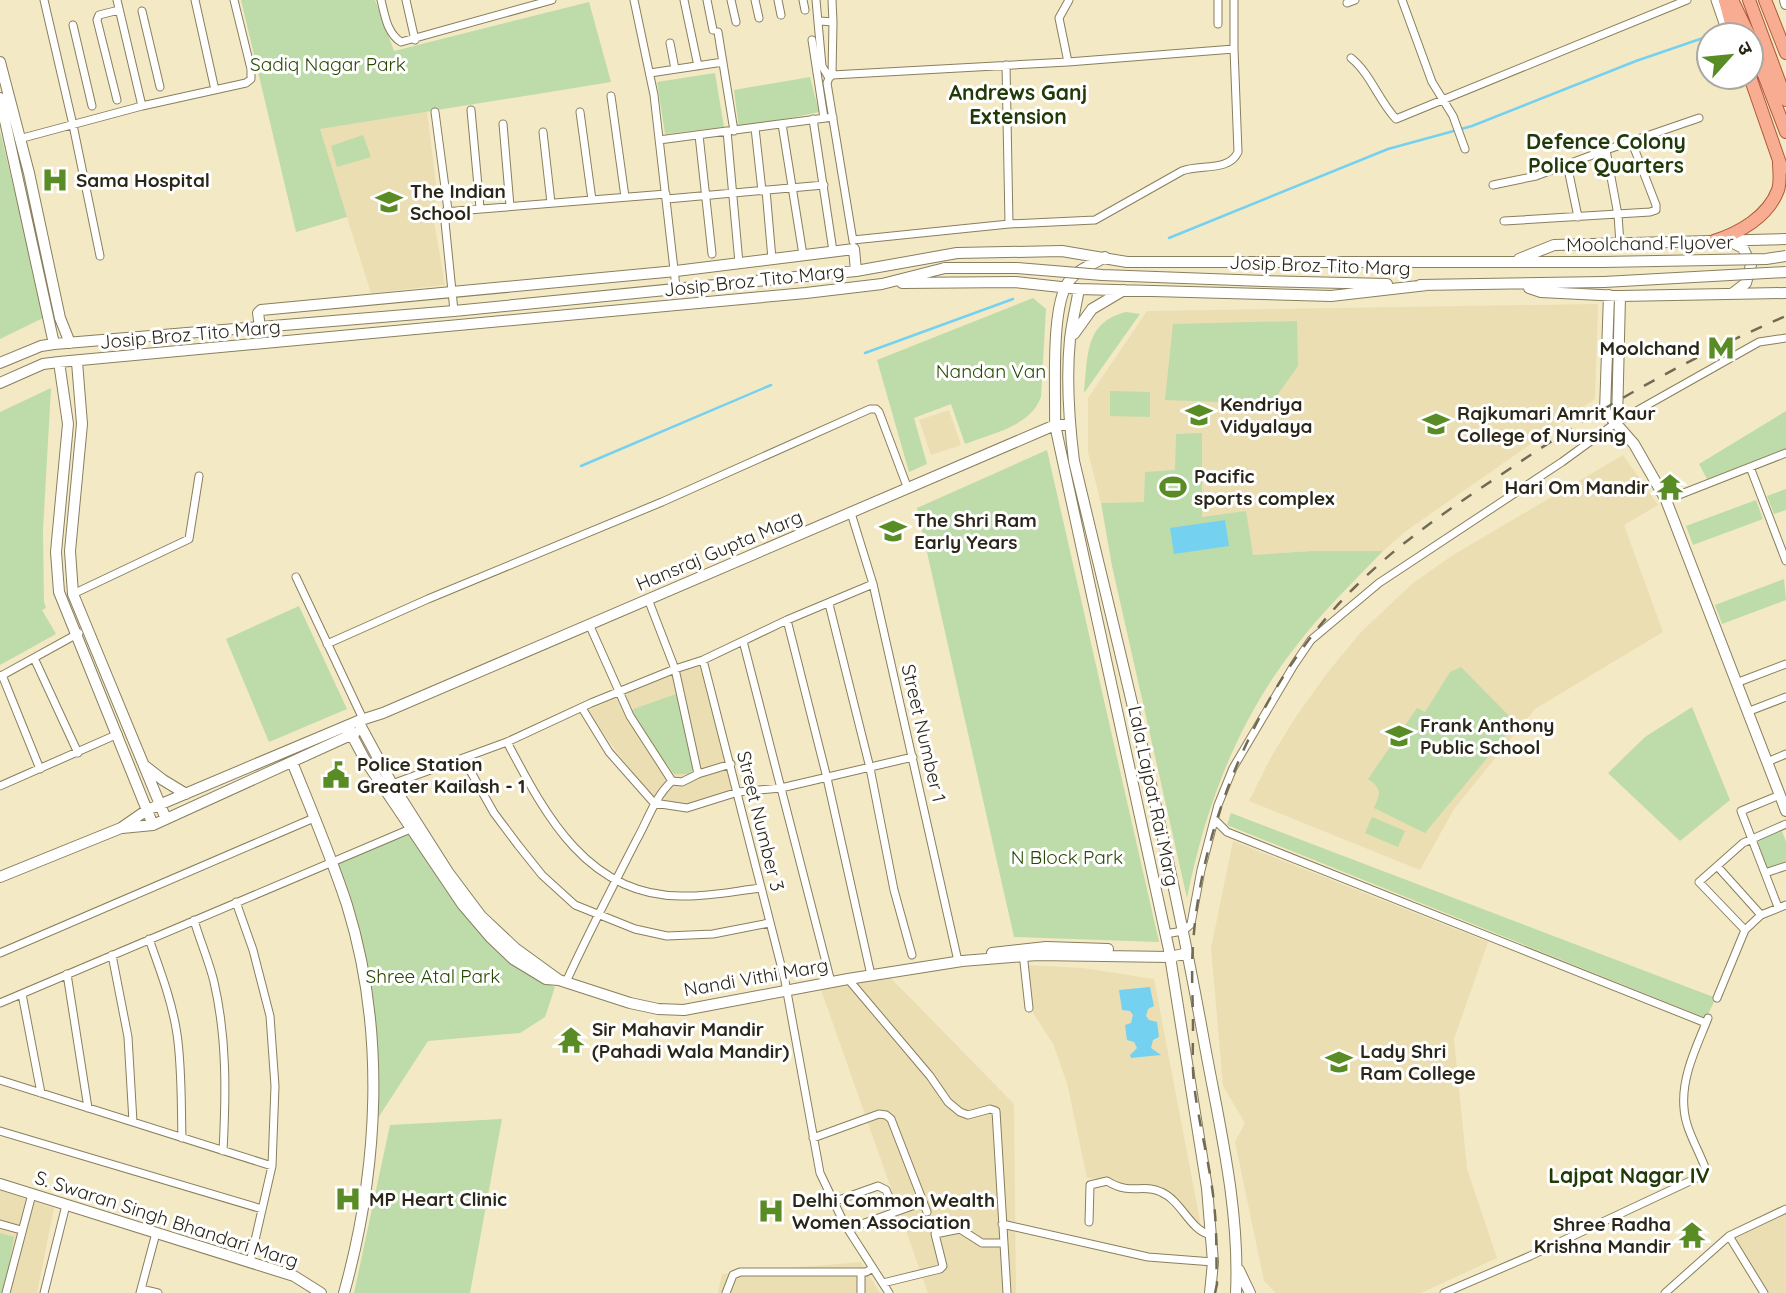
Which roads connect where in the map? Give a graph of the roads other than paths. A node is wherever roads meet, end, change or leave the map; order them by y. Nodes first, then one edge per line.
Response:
1 (44, 0) edge
2 (117, 0) edge
3 (195, 0) edge
4 (234, 0) edge
5 (381, 0) edge
6 (406, 0) edge
7 (552, 0) edge
8 (634, 0) edge
9 (684, 0) edge
10 (707, 0) edge
11 (731, 0) edge
12 (755, 0) edge
13 (778, 0) edge
14 (803, 0) edge
15 (817, 0) edge
16 (832, 0) edge
17 (1069, 0) edge
18 (1217, 0) edge
19 (1234, 0) edge
20 (1355, 0) edge
21 (1402, 0) edge
22 (1687, 0) edge
23 (1715, 0) edge
24 (1725, 0) edge
25 (1732, 0) edge
26 (1749, 0) edge
27 (1765, 0) edge
28 (1347, 3) dead end
29 (119, 10) junction
30 (805, 10) dead end
31 (142, 11) dead end
32 (781, 15) dead end
33 (759, 18) dead end
34 (820, 21) junction
35 (1722, 21) edge
36 (1730, 21) edge
37 (1742, 21) edge
38 (736, 22) dead end
39 (833, 22) junction
40 (1218, 24) dead end
41 (73, 25) dead end
42 (415, 40) junction
43 (812, 40) dead end
44 (670, 43) dead end
45 (1234, 49) junction
46 (1786, 53) edge
47 (1351, 58) dead end
48 (0, 62) edge
49 (723, 62) junction
50 (1068, 62) junction
51 (1006, 65) junction
52 (698, 66) junction
53 (675, 69) junction
54 (650, 73) junction
55 (830, 77) junction
56 (1765, 77) edge
57 (160, 87) dead end
58 (215, 90) junction
59 (1753, 91) edge
60 (1755, 91) edge
61 (611, 96) dead end
62 (1757, 97) junction
63 (0, 98) edge
64 (1443, 99) junction
65 (117, 100) dead end
66 (1786, 100) edge
67 (92, 106) dead end
68 (142, 106) junction
69 (471, 110) dead end
70 (580, 112) dead end
71 (435, 113) dead end
72 (833, 117) junction
73 (824, 118) junction
74 (1699, 118) dead end
75 (813, 119) junction
76 (503, 124) dead end
77 (782, 124) junction
78 (73, 125) junction
79 (755, 128) junction
80 (730, 131) junction
81 (543, 132) dead end
82 (1786, 132) edge
83 (699, 135) junction
84 (19, 139) junction
85 (659, 140) junction
86 (1631, 140) junction
87 (1465, 149) dead end
88 (1606, 150) junction
89 (1779, 162) junction
90 (1567, 164) junction
91 (1786, 179) edge
92 (824, 185) junction
93 (1493, 185) dead end
94 (792, 188) junction
95 (764, 190) junction
96 (733, 193) junction
97 (706, 196) junction
98 (625, 197) junction
99 (666, 197) junction
100 (592, 200) junction
101 (551, 203) junction
102 (510, 206) junction
103 (480, 208) junction
104 (448, 210) junction
105 (1618, 215) junction
106 (1578, 217) junction
107 (1504, 221) dead end
108 (1009, 224) junction
109 (1786, 239) edge
110 (1719, 241) junction
111 (854, 244) junction
112 (1620, 244) junction
113 (1040, 250) junction
114 (833, 251) junction
115 (712, 254) dead end
116 (803, 255) junction
117 (100, 256) dead end
118 (1786, 256) edge
119 (1105, 257) junction
120 (772, 259) junction
121 (1513, 262) junction
122 (739, 263) junction
123 (676, 271) junction
124 (856, 271) junction
125 (1786, 272) edge
126 (882, 284) junction
127 (1039, 285) junction
128 (1427, 285) junction
129 (1516, 285) junction
130 (676, 287) junction
131 (1065, 288) junction
132 (1079, 289) junction
133 (1125, 289) junction
134 (452, 292) junction
135 (1786, 293) edge
136 (1724, 294) junction
137 (1614, 296) junction
138 (1059, 309) junction
139 (454, 311) junction
140 (260, 327) junction
141 (1786, 338) edge
142 (1070, 339) junction
143 (70, 343) junction
144 (54, 344) junction
145 (59, 362) junction
146 (78, 362) junction
147 (0, 363) edge
148 (0, 383) edge
149 (1617, 422) junction
150 (1055, 425) junction
151 (1069, 425) junction
152 (1786, 453) edge
153 (1750, 467) junction
154 (199, 476) dead end
155 (908, 489) junction
156 (1666, 500) junction
157 (851, 513) junction
158 (1786, 561) edge
159 (71, 567) junction
160 (57, 568) junction
161 (296, 577) dead end
162 (873, 584) junction
163 (73, 594) junction
164 (648, 599) junction
165 (829, 604) junction
166 (787, 620) junction
167 (589, 624) junction
168 (89, 629) junction
169 (77, 634) junction
170 (743, 641) junction
171 (327, 644) junction
172 (34, 658) junction
173 (703, 660) junction
174 (1786, 664) edge
175 (675, 668) junction
176 (1, 676) edge
177 (1736, 683) junction
178 (619, 692) junction
179 (1786, 697) edge
180 (582, 708) junction
181 (1747, 712) junction
182 (356, 726) junction
183 (118, 734) junction
184 (507, 742) junction
185 (78, 752) junction
186 (1786, 754) edge
187 (913, 757) junction
188 (463, 758) junction
189 (292, 762) junction
190 (1767, 762) junction
191 (143, 764) junction
192 (731, 764) junction
193 (870, 768) junction
194 (40, 769) junction
195 (1146, 771) junction
196 (698, 774) junction
197 (1131, 774) junction
198 (827, 778) junction
199 (672, 781) junction
200 (392, 784) junction
201 (0, 786) edge
202 (781, 788) junction
203 (1781, 791) edge
204 (738, 792) junction
205 (186, 794) junction
206 (1152, 795) junction
207 (1136, 799) junction
208 (654, 803) junction
209 (160, 805) junction
210 (147, 810) junction
211 (1786, 811) edge
212 (314, 818) junction
213 (166, 819) junction
214 (1214, 820) junction
215 (1786, 824) edge
216 (153, 825) junction
217 (416, 827) junction
218 (121, 828) junction
219 (1751, 838) junction
220 (332, 862) junction
221 (1717, 866) junction
222 (1786, 866) edge
223 (1765, 873) junction
224 (0, 877) edge
225 (615, 881) junction
226 (761, 888) junction
227 (236, 902) junction
228 (1782, 906) edge
229 (597, 915) junction
230 (1761, 915) junction
231 (194, 920) junction
232 (769, 923) junction
233 (1183, 930) junction
234 (1745, 930) junction
235 (1166, 934) junction
236 (149, 939) junction
237 (1187, 949) junction
238 (0, 953) edge
239 (1023, 953) junction
240 (1170, 954) junction
241 (111, 955) junction
242 (912, 956) dead end
243 (960, 961) junction
244 (67, 974) junction
245 (871, 975) junction
246 (848, 979) junction
247 (563, 981) junction
248 (831, 982) junction
249 (787, 990) junction
250 (22, 993) junction
251 (1717, 998) dead end
252 (0, 1003) edge
253 (1029, 1007) dead end
254 (0, 1080) edge
255 (41, 1093) junction
256 (88, 1108) junction
257 (133, 1122) junction
258 (0, 1131) edge
259 (182, 1138) junction
260 (813, 1138) junction
261 (223, 1151) junction
262 (272, 1166) junction
263 (0, 1184) edge
264 (32, 1194) junction
265 (833, 1202) junction
266 (923, 1202) junction
267 (66, 1205) junction
268 (262, 1209) junction
269 (1786, 1209) edge
270 (895, 1211) junction
271 (927, 1212) dead end
272 (1089, 1222) dead end
273 (0, 1224) edge
274 (1002, 1224) junction
275 (848, 1229) junction
276 (21, 1230) junction
277 (156, 1233) junction
278 (1211, 1235) junction
279 (1729, 1236) junction
280 (1003, 1243) junction
281 (250, 1262) junction
282 (1213, 1262) junction
283 (873, 1268) junction
284 (1237, 1268) junction
285 (861, 1272) junction
286 (883, 1283) junction
287 (140, 1291) edge
288 (888, 1292) edge
289 (6, 1293) edge
290 (44, 1293) edge
291 (158, 1293) edge
292 (321, 1293) edge
293 (344, 1293) edge
294 (726, 1293) edge
295 (861, 1293) edge
296 (1007, 1293) edge
297 (1210, 1293) edge
298 (1236, 1293) edge
299 (1251, 1293) edge
300 (1444, 1293) edge
301 (1665, 1293) edge
302 (1764, 1293) edge

1 - 78 street
2 - 29 street
3 - 58 street
4 - 58 street
5 - 42 street
6 - 42 street
7 - 42 street
8 - 54 street
9 - 52 street
10 - 49 street
11 - 38 street
12 - 33 street
13 - 32 street
14 - 30 street
15 - 34 street
16 - 39 street
17 - 50 street
18 - 40 street
19 - 45 street
20 - 28 street
21 - 64 street
22 - 64 street
23 - 35 street
24 - 36 main road
25 - 37 main road
26 - 66 main road
27 - 46 main road
29 - 65 street
29 - 68 street
31 - 57 street
34 - 39 street
34 - 55 street
39 - 55 street
41 - 67 street
43 - 73 street
44 - 53 street
45 - 50 street
45 - 108 street
47 - 64 street
48 - 84 main road
49 - 52 street
49 - 80 street
50 - 51 street
51 - 55 street
51 - 108 street
52 - 53 street
53 - 54 street
54 - 85 street
55 - 72 street
56 - 82 main road
58 - 68 street
59 - 62 street
60 - 62 main road
61 - 98 street
62 - 89 main road
63 - 144 main road
64 - 87 street
68 - 78 street
69 - 103 street
70 - 100 street
71 - 104 street
72 - 73 street
72 - 111 street
73 - 75 street
74 - 86 street
75 - 77 street
75 - 92 street
76 - 102 street
77 - 79 street
77 - 94 street
78 - 84 street
78 - 117 street
79 - 80 street
79 - 95 street
80 - 83 street
80 - 96 street
81 - 101 street
83 - 85 street
83 - 97 street
84 - 143 main road
85 - 99 street
86 - 88 street
86 - 105 street
88 - 90 street
88 - 105 street
89 - 91 main road
89 - 110 main road
90 - 93 street
90 - 106 street
92 - 94 street
92 - 114 street
94 - 95 street
94 - 116 street
95 - 96 street
95 - 120 street
96 - 97 street
96 - 122 street
97 - 99 street
97 - 115 street
98 - 99 street
98 - 100 street
99 - 123 street
100 - 101 street
101 - 102 street
102 - 103 street
103 - 104 street
104 - 134 street
105 - 106 street
105 - 112 street
106 - 107 street
108 - 111 street
109 - 110 main road
110 - 112 main road
110 - 136 main road
111 - 114 main road
111 - 124 main road
112 - 121 main road
113 - 119 main road, Josip Broz Tito Marg
113 - 124 main road, Josip Broz Tito Marg
113 - 127 main road
114 - 116 main road
116 - 120 main road
118 - 121 main road, Moolchand Flyover, bridge
119 - 121 main road, Josip Broz Tito Marg
119 - 131 main road
120 - 122 main road
122 - 123 main road
123 - 130 street
123 - 134 main road
124 - 130 main road, Josip Broz Tito Marg
125 - 129 main road, Moolchand Flyover, bridge
126 - 127 main road
126 - 128 main road, Josip Broz Tito Marg, bridge
126 - 146 main road, Josip Broz Tito Marg
127 - 131 main road
127 - 138 main road
128 - 129 main road, Josip Broz Tito Marg
128 - 133 main road
129 - 137 main road
130 - 139 main road, Josip Broz Tito Marg
131 - 132 main road
131 - 138 main road, Lala Lajpat Rai Marg
132 - 133 main road
132 - 142 main road, Lala Lajpat Rai Marg
133 - 142 main road
134 - 139 street
134 - 140 main road
135 - 136 main road
136 - 137 main road
137 - 149 main road
138 - 150 main road, Lala Lajpat Rai Marg
139 - 140 main road, Josip Broz Tito Marg
140 - 143 main road, Josip Broz Tito Marg
141 - 149 street
142 - 151 main road, Lala Lajpat Rai Marg
143 - 144 main road, Josip Broz Tito Marg
144 - 147 main road, Josip Broz Tito Marg
145 - 146 main road, Josip Broz Tito Marg
145 - 148 main road, Josip Broz Tito Marg
145 - 160 main road
146 - 159 main road
149 - 156 main road
149 - 214 street
150 - 151 main road, Hansraj Gupta Marg
150 - 155 main road, Hansraj Gupta Marg
150 - 197 main road, Lala Lajpat Rai Marg
151 - 195 main road, Lala Lajpat Rai Marg
152 - 153 street
153 - 156 street
153 - 158 street
154 - 163 street
155 - 157 main road, Hansraj Gupta Marg
155 - 171 street
156 - 177 main road
157 - 162 street, Street Number 1
157 - 164 main road, Hansraj Gupta Marg
159 - 160 main road
159 - 163 main road
160 - 169 main road
161 - 171 street
162 - 165 street
162 - 187 street, Street Number 1
163 - 168 main road
164 - 167 main road, Hansraj Gupta Marg
164 - 175 street
165 - 166 street
165 - 193 street
166 - 170 street
166 - 198 street
167 - 178 street
167 - 182 main road, Hansraj Gupta Marg
168 - 169 street
168 - 191 main road
169 - 172 street
169 - 183 main road
170 - 173 street
170 - 202 street
171 - 182 street
172 - 176 street
172 - 185 street
173 - 175 street
173 - 192 street, Street Number 3
174 - 177 street
175 - 178 street
175 - 196 street
176 - 194 street
177 - 181 main road
178 - 180 street
178 - 199 street
179 - 181 street
180 - 184 street
180 - 208 street
181 - 190 main road
182 - 189 main road, Hansraj Gupta Marg
182 - 200 main road, Nandi Vithi Marg
182 - 205 main road, Hansraj Gupta Marg
182 - 217 main road, Nandi Vithi Marg
183 - 185 street
183 - 210 main road
184 - 188 street
184 - 225 street
185 - 194 street
186 - 190 street
187 - 193 street
187 - 243 street, Street Number 1
188 - 200 street
188 - 229 street
189 - 212 main road
189 - 213 main road, Hansraj Gupta Marg
190 - 203 main road
191 - 205 main road
191 - 209 main road
192 - 196 street
192 - 204 street, Street Number 3
193 - 198 street
193 - 242 street
194 - 201 street
195 - 197 main road
195 - 206 main road, Lala Lajpat Rai Marg
196 - 199 street
197 - 207 main road, Lala Lajpat Rai Marg
198 - 202 street
198 - 245 street
199 - 208 street
200 - 217 main road, Nandi Vithi Marg
202 - 204 street
202 - 248 street
203 - 211 main road
203 - 219 street
204 - 208 street
204 - 226 street, Street Number 3
205 - 209 main road, Hansraj Gupta Marg
206 - 207 main road
206 - 233 main road, Lala Lajpat Rai Marg
207 - 235 main road, Lala Lajpat Rai Marg
208 - 225 street
209 - 210 main road, Hansraj Gupta Marg
209 - 213 main road
210 - 216 main road
210 - 218 main road, Hansraj Gupta Marg
212 - 220 main road
212 - 238 street
213 - 216 main road, Hansraj Gupta Marg
214 - 233 street
214 - 300 street
215 - 219 street
216 - 218 main road, Hansraj Gupta Marg
217 - 220 street
217 - 247 main road, Nandi Vithi Marg
218 - 224 main road, Hansraj Gupta Marg
219 - 221 street
219 - 223 street
220 - 227 street
220 - 293 main road
221 - 230 street
221 - 234 street
222 - 223 street
223 - 228 street
225 - 226 street
225 - 229 street
226 - 232 street, Street Number 3
227 - 231 street
227 - 262 street
228 - 230 street
229 - 232 street
229 - 247 street
230 - 234 street
231 - 236 street
231 - 261 street
232 - 249 street, Street Number 3
233 - 235 street
233 - 237 main road, Lala Lajpat Rai Marg
234 - 251 street
235 - 240 main road, Lala Lajpat Rai Marg
236 - 241 street
236 - 259 street
237 - 240 main road, Nandi Vithi Marg
237 - 284 main road, Lala Lajpat Rai Marg
239 - 240 main road, Nandi Vithi Marg
239 - 243 main road, Nandi Vithi Marg
239 - 253 street
240 - 278 main road, Lala Lajpat Rai Marg
241 - 244 street
241 - 257 street
243 - 245 main road, Nandi Vithi Marg
244 - 250 street
244 - 256 street
245 - 246 main road, Nandi Vithi Marg
246 - 248 main road, Nandi Vithi Marg
246 - 274 street
247 - 249 main road, Nandi Vithi Marg
248 - 249 main road, Nandi Vithi Marg
249 - 260 street, Street Number 3
250 - 252 street
250 - 255 street
254 - 255 street
255 - 256 street
256 - 257 street
257 - 259 street
258 - 268 street
259 - 261 street
260 - 265 street, Street Number 3
260 - 266 street
261 - 262 street
262 - 268 street
263 - 264 main road, S. Swaran Singh Bhandari Marg
264 - 267 main road, S. Swaran Singh Bhandari Marg
264 - 276 street
265 - 270 street
265 - 275 street, Street Number 3
266 - 270 street
266 - 271 street
267 - 277 main road, S. Swaran Singh Bhandari Marg
267 - 290 street
268 - 281 street
269 - 279 street
270 - 275 street
272 - 278 street
273 - 276 street
274 - 280 street
274 - 282 street
275 - 283 street, Street Number 3
276 - 289 street
277 - 281 main road, S. Swaran Singh Bhandari Marg
277 - 287 street
278 - 282 main road, Lala Lajpat Rai Marg
279 - 301 street
279 - 302 street
280 - 286 street
280 - 296 street
281 - 292 main road, S. Swaran Singh Bhandari Marg
282 - 297 main road, Lala Lajpat Rai Marg
283 - 285 street
283 - 286 street, Street Number 3
284 - 298 main road, Lala Lajpat Rai Marg
284 - 299 main road
285 - 294 street
285 - 295 street
286 - 288 street, Street Number 3
287 - 291 street

